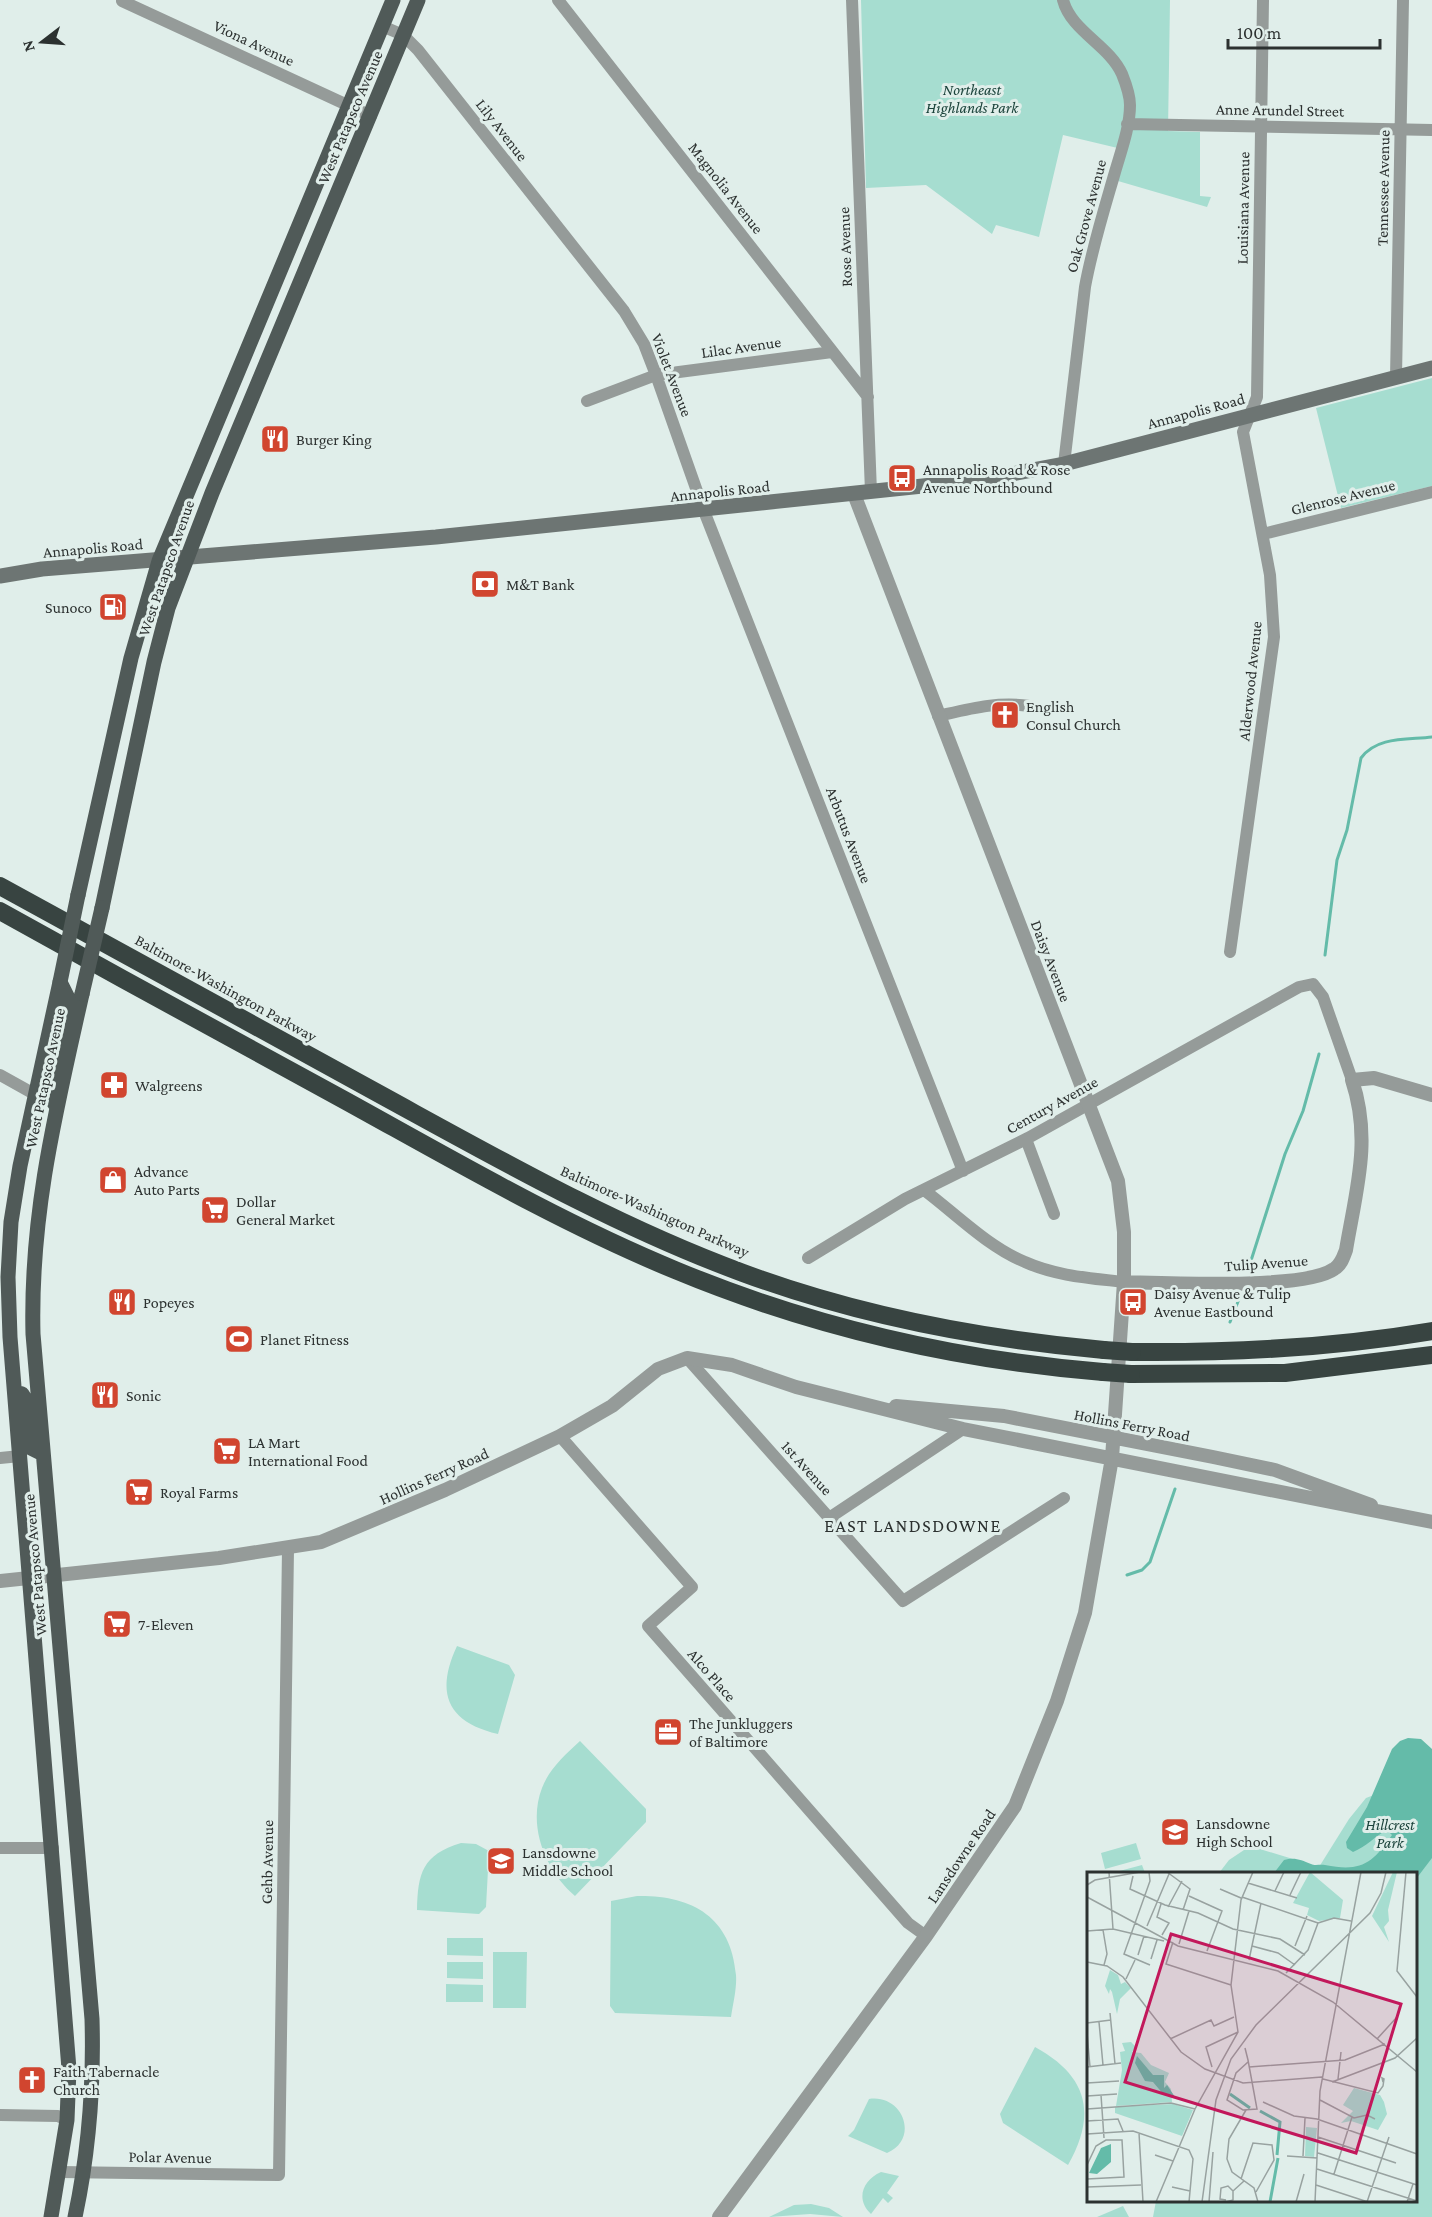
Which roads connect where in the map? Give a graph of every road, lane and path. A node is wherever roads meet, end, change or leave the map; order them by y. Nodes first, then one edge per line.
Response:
1 (393, 0) edge
2 (418, 0) edge
3 (558, 0) edge
4 (852, 0) edge
5 (1064, 0) edge
6 (1263, 0) edge
7 (1403, 0) edge
8 (123, 1) edge
9 (382, 26) junction
10 (403, 35) junction
11 (348, 105) junction
12 (371, 116) junction
13 (1127, 124) junction
14 (1261, 126) junction
15 (1401, 129) junction
16 (1432, 130) edge
17 (587, 264) joint
18 (832, 352) junction
19 (1432, 368) edge
20 (656, 375) junction
21 (1396, 377) junction
22 (868, 397) junction
23 (586, 401) dead end
24 (1250, 416) junction
25 (1064, 464) junction
26 (871, 492) junction
27 (1432, 492) edge
28 (854, 494) junction
29 (705, 511) junction
30 (1263, 534) junction
31 (186, 558) junction
32 (159, 561) junction
33 (0, 576) edge
34 (1029, 706) dead end
35 (938, 716) junction
36 (0, 886) edge
37 (0, 911) edge
38 (1230, 952) dead end
39 (60, 982) junction
40 (1313, 984) joint
41 (0, 1075) edge
42 (1352, 1080) junction
43 (36, 1095) junction
44 (1432, 1095) edge
45 (1089, 1104) junction
46 (57, 1107) junction
47 (1026, 1139) junction
48 (963, 1171) junction
49 (924, 1190) junction
50 (1054, 1214) dead end
51 (808, 1258) dead end
52 (1124, 1282) junction
53 (1432, 1331) edge
54 (1432, 1355) edge
55 (687, 1358) junction
56 (15, 1392) junction
57 (852, 1402) junction
58 (963, 1429) junction
59 (560, 1437) junction
60 (1114, 1438) junction
61 (43, 1454) junction
62 (20, 1456) junction
63 (0, 1458) edge
64 (1112, 1458) junction
65 (1064, 1498) dead end
66 (1398, 1516) junction
67 (830, 1518) junction
68 (1432, 1522) edge
69 (288, 1549) junction
70 (53, 1575) junction
71 (29, 1577) junction
72 (0, 1581) edge
73 (0, 1848) edge
74 (53, 1848) junction
75 (926, 1936) junction
76 (0, 2115) edge
77 (67, 2120) junction
78 (60, 2172) junction
79 (85, 2172) junction
80 (279, 2175) joint
81 (51, 2217) edge
82 (75, 2217) edge
83 (719, 2217) edge

1 - 9 main road, West Patapsco Avenue
2 - 10 main road, West Patapsco Avenue
3 - 18 street, Magnolia Avenue
4 - 22 street, Rose Avenue
5 - 13 street, Oak Grove Avenue
6 - 14 street, Louisiana Avenue
7 - 15 street, Tennessee Avenue
8 - 11 street, Viona Avenue
9 - 10 street, Lily Avenue
9 - 11 main road, West Patapsco Avenue
10 - 12 main road, West Patapsco Avenue
10 - 17 street, Lily Avenue
11 - 12 street, Viona Avenue
11 - 32 main road, West Patapsco Avenue
12 - 31 main road, West Patapsco Avenue
13 - 14 street, Anne Arundel Street
13 - 25 street, Oak Grove Avenue
14 - 15 street, Anne Arundel Street
14 - 24 street, Louisiana Avenue
15 - 16 street, Anne Arundel Street
15 - 21 street, Tennessee Avenue
17 - 20 street, Violet Avenue
18 - 20 street, Lilac Avenue
18 - 22 street, Magnolia Avenue
19 - 21 main road, Annapolis Road
20 - 23 street, Lilac Avenue
20 - 29 street, Violet Avenue
21 - 24 main road, Annapolis Road
22 - 26 street, Rose Avenue
24 - 25 main road, Annapolis Road
24 - 30 street, Alderwood Avenue
25 - 26 main road, Annapolis Road
26 - 28 main road, Annapolis Road
27 - 30 street, Glenrose Avenue
28 - 29 main road, Annapolis Road
28 - 35 street, Daisy Avenue
29 - 31 main road, Annapolis Road
29 - 48 street, Arbutus Avenue
30 - 38 street, Alderwood Avenue
31 - 32 main road, Annapolis Road
31 - 46 main road, West Patapsco Avenue, bridge
32 - 33 main road, Annapolis Road
32 - 39 main road, West Patapsco Avenue, bridge
34 - 35 street
35 - 45 street, Daisy Avenue
36 - 53 highway, Baltimore-Washington Parkway, bridge
37 - 54 highway, bridge
39 - 43 main road, West Patapsco Avenue
39 - 46 main road
40 - 42 street, Tulip Avenue
40 - 45 street, Century Avenue
41 - 43 street
42 - 44 street
42 - 52 street, Tulip Avenue
43 - 56 main road, West Patapsco Avenue
45 - 47 street, Century Avenue
45 - 52 street, Daisy Avenue
46 - 61 main road, West Patapsco Avenue
47 - 48 street, Century Avenue
47 - 50 street
48 - 49 street, Century Avenue
49 - 51 street, Century Avenue
49 - 52 street, Tulip Avenue
52 - 60 street, Daisy Avenue
55 - 57 street, Hollins Ferry Road
55 - 59 street, Hollins Ferry Road
55 - 67 street, 1st Avenue
56 - 61 main road
56 - 62 main road, West Patapsco Avenue
57 - 58 street, Hollins Ferry Road
57 - 60 street, Hollins Ferry Road
58 - 64 street, Hollins Ferry Road
58 - 67 street
59 - 69 street, Hollins Ferry Road
59 - 75 street, Alco Place
60 - 64 street, Daisy Avenue
60 - 66 street, Hollins Ferry Road
61 - 70 main road, West Patapsco Avenue
62 - 63 street
62 - 71 main road, West Patapsco Avenue
64 - 66 street, Hollins Ferry Road
64 - 75 street, Lansdowne Road
65 - 67 street, 1st Avenue
66 - 68 street, Hollins Ferry Road
69 - 70 street, Hollins Ferry Road
69 - 80 street, Gehb Avenue
70 - 71 street, Hollins Ferry Road
70 - 79 main road, West Patapsco Avenue
71 - 72 street, Hollins Ferry Road
71 - 74 main road, West Patapsco Avenue
73 - 74 street
74 - 77 main road, West Patapsco Avenue
75 - 83 street, Lansdowne Road
76 - 77 street
77 - 78 main road, West Patapsco Avenue
78 - 79 street, Polar Avenue
78 - 81 main road, West Patapsco Avenue
79 - 80 street, Polar Avenue
79 - 82 main road, West Patapsco Avenue

